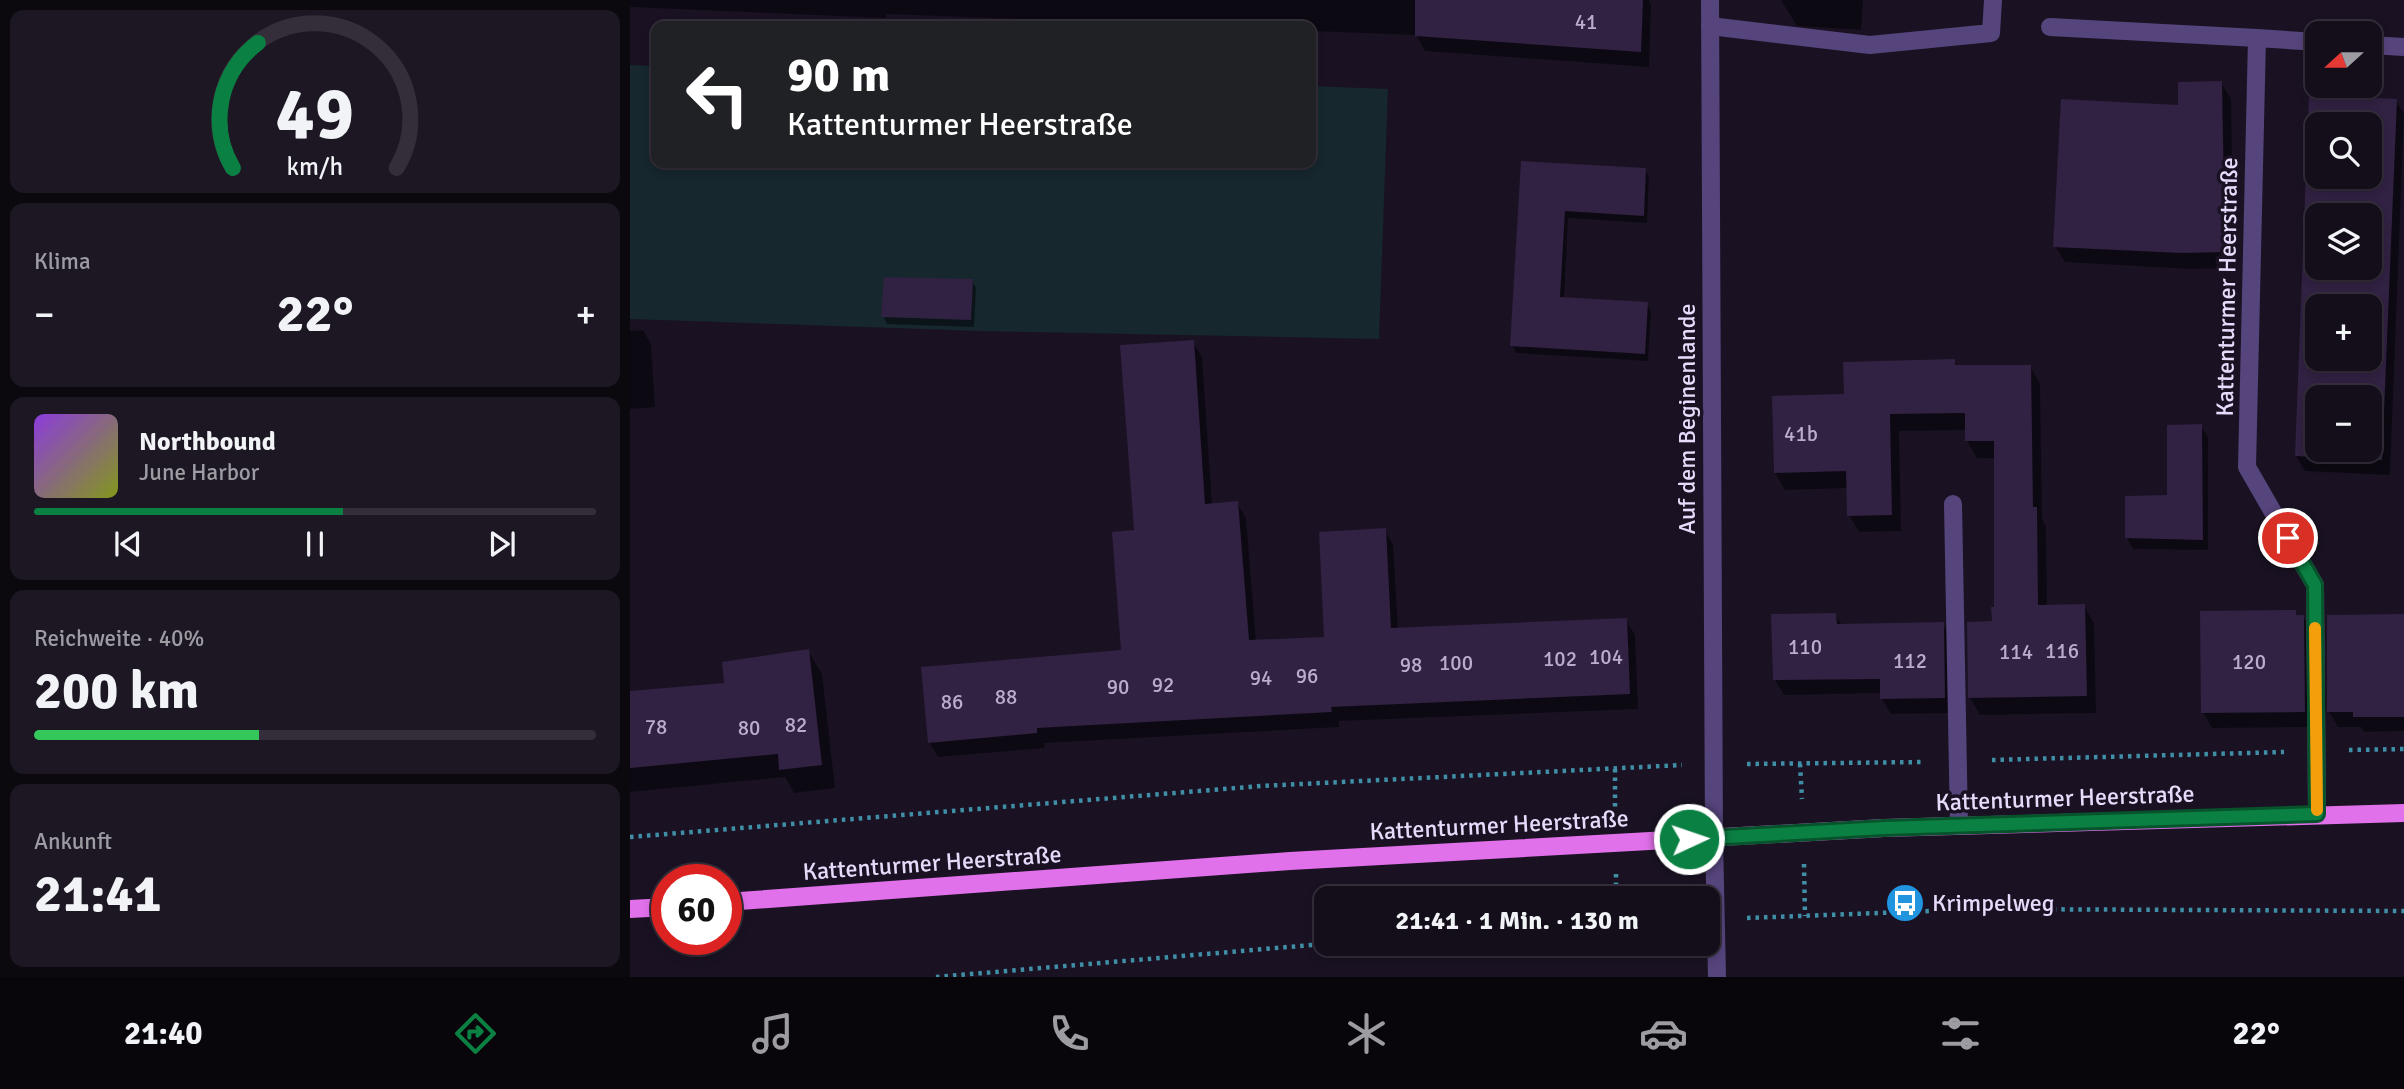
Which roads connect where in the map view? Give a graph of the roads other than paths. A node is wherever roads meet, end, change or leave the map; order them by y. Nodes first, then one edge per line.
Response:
1 (1710, 0) edge
2 (1993, 0) edge
3 (1710, 26) junction
4 (2050, 27) dead end
5 (2257, 38) junction
6 (2305, 41) edge
7 (2382, 46) edge
8 (2404, 47) edge
9 (1953, 504) dead end
10 (2404, 813) edge
11 (2317, 814) junction
12 (1959, 826) junction
13 (1714, 838) junction
14 (742, 901) edge
15 (651, 908) edge
16 (630, 909) edge
17 (1717, 977) edge

1 - 3 street, Auf dem Beginenlande
2 - 3 street
3 - 13 street, Auf dem Beginenlande
4 - 5 street
5 - 6 street
5 - 11 street, Kattenturmer Heerstraße
7 - 8 street
9 - 12 street
10 - 11 main road, Kattenturmer Heerstraße
11 - 12 main road, Kattenturmer Heerstraße
12 - 13 main road, Kattenturmer Heerstraße
13 - 14 main road, Kattenturmer Heerstraße
13 - 17 street
15 - 16 main road

